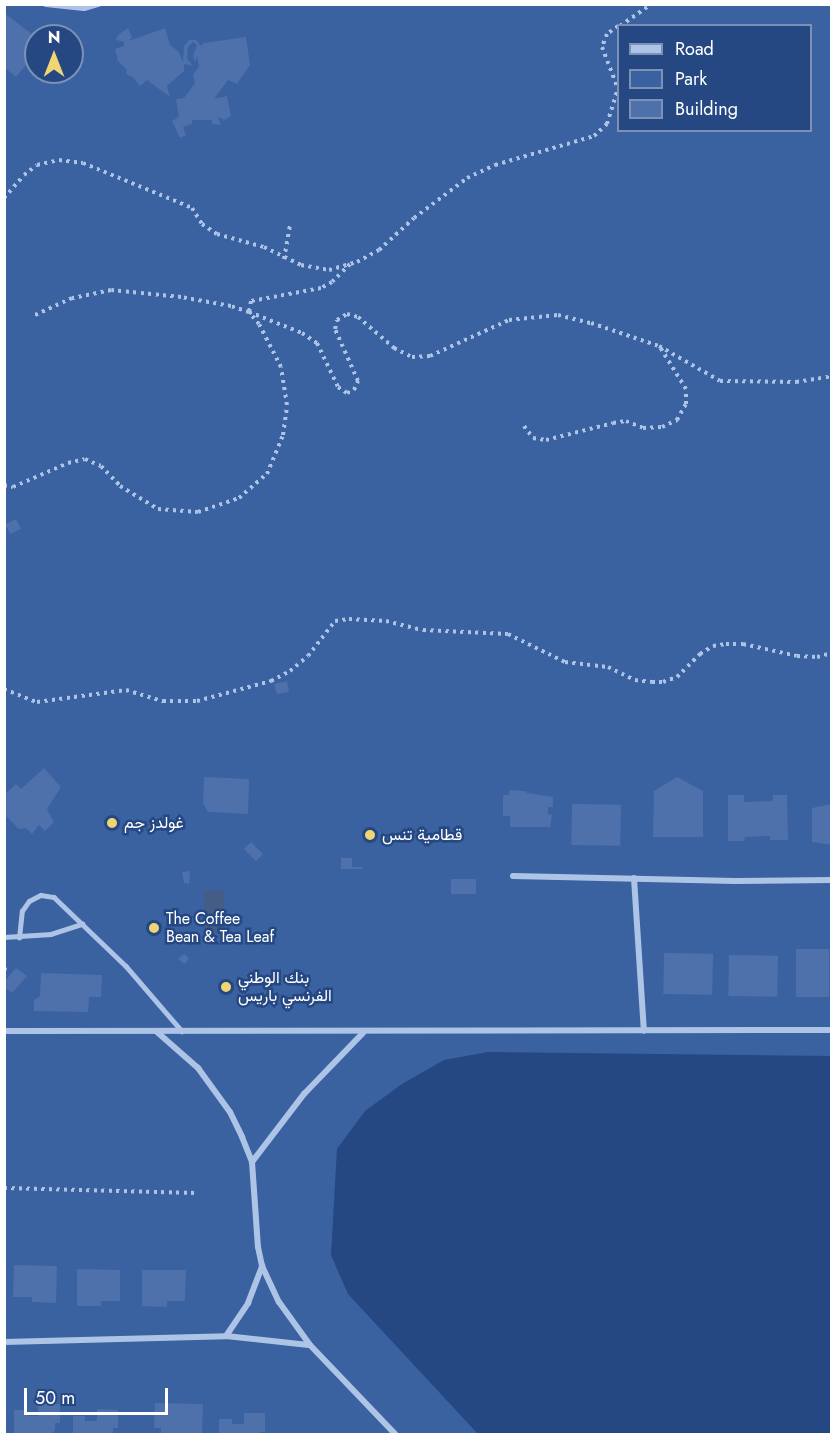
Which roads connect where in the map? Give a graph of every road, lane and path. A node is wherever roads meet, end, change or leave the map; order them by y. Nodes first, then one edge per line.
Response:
1 (46, 4) edge
2 (98, 4) edge
3 (652, 4) edge
4 (622, 24) edge
5 (617, 27) edge
6 (617, 86) edge
7 (617, 92) edge
8 (4, 198) edge
9 (290, 225) dead end
10 (285, 259) junction
11 (350, 264) junction
12 (249, 312) junction
13 (35, 315) dead end
14 (659, 346) junction
15 (831, 376) edge
16 (524, 426) dead end
17 (4, 485) edge
18 (831, 653) edge
19 (4, 689) edge
20 (513, 876) dead end
21 (634, 878) junction
22 (831, 880) edge
23 (82, 924) junction
24 (4, 938) edge
25 (19, 938) junction
26 (831, 1030) edge
27 (4, 1031) edge
28 (182, 1031) junction
29 (644, 1031) junction
30 (157, 1032) junction
31 (363, 1033) junction
32 (252, 1162) junction
33 (4, 1188) edge
34 (196, 1193) dead end
35 (262, 1266) junction
36 (226, 1336) junction
37 (4, 1342) edge
38 (310, 1345) junction
39 (395, 1434) edge

1 - 2 street
3 - 4 path
5 - 6 path
7 - 11 path
8 - 10 path
9 - 10 path
10 - 11 path
11 - 12 path
12 - 13 path
12 - 14 path
12 - 17 path
14 - 15 path
14 - 16 path
18 - 19 path
20 - 21 street
21 - 22 street
21 - 29 street
23 - 25 lane
23 - 25 lane
23 - 28 lane
24 - 25 lane
26 - 29 street
27 - 30 street
28 - 30 street
28 - 31 street
29 - 31 street
30 - 32 street
31 - 32 street
32 - 35 street
33 - 34 path
35 - 36 street
35 - 38 street
36 - 37 street
36 - 38 street
38 - 39 street

